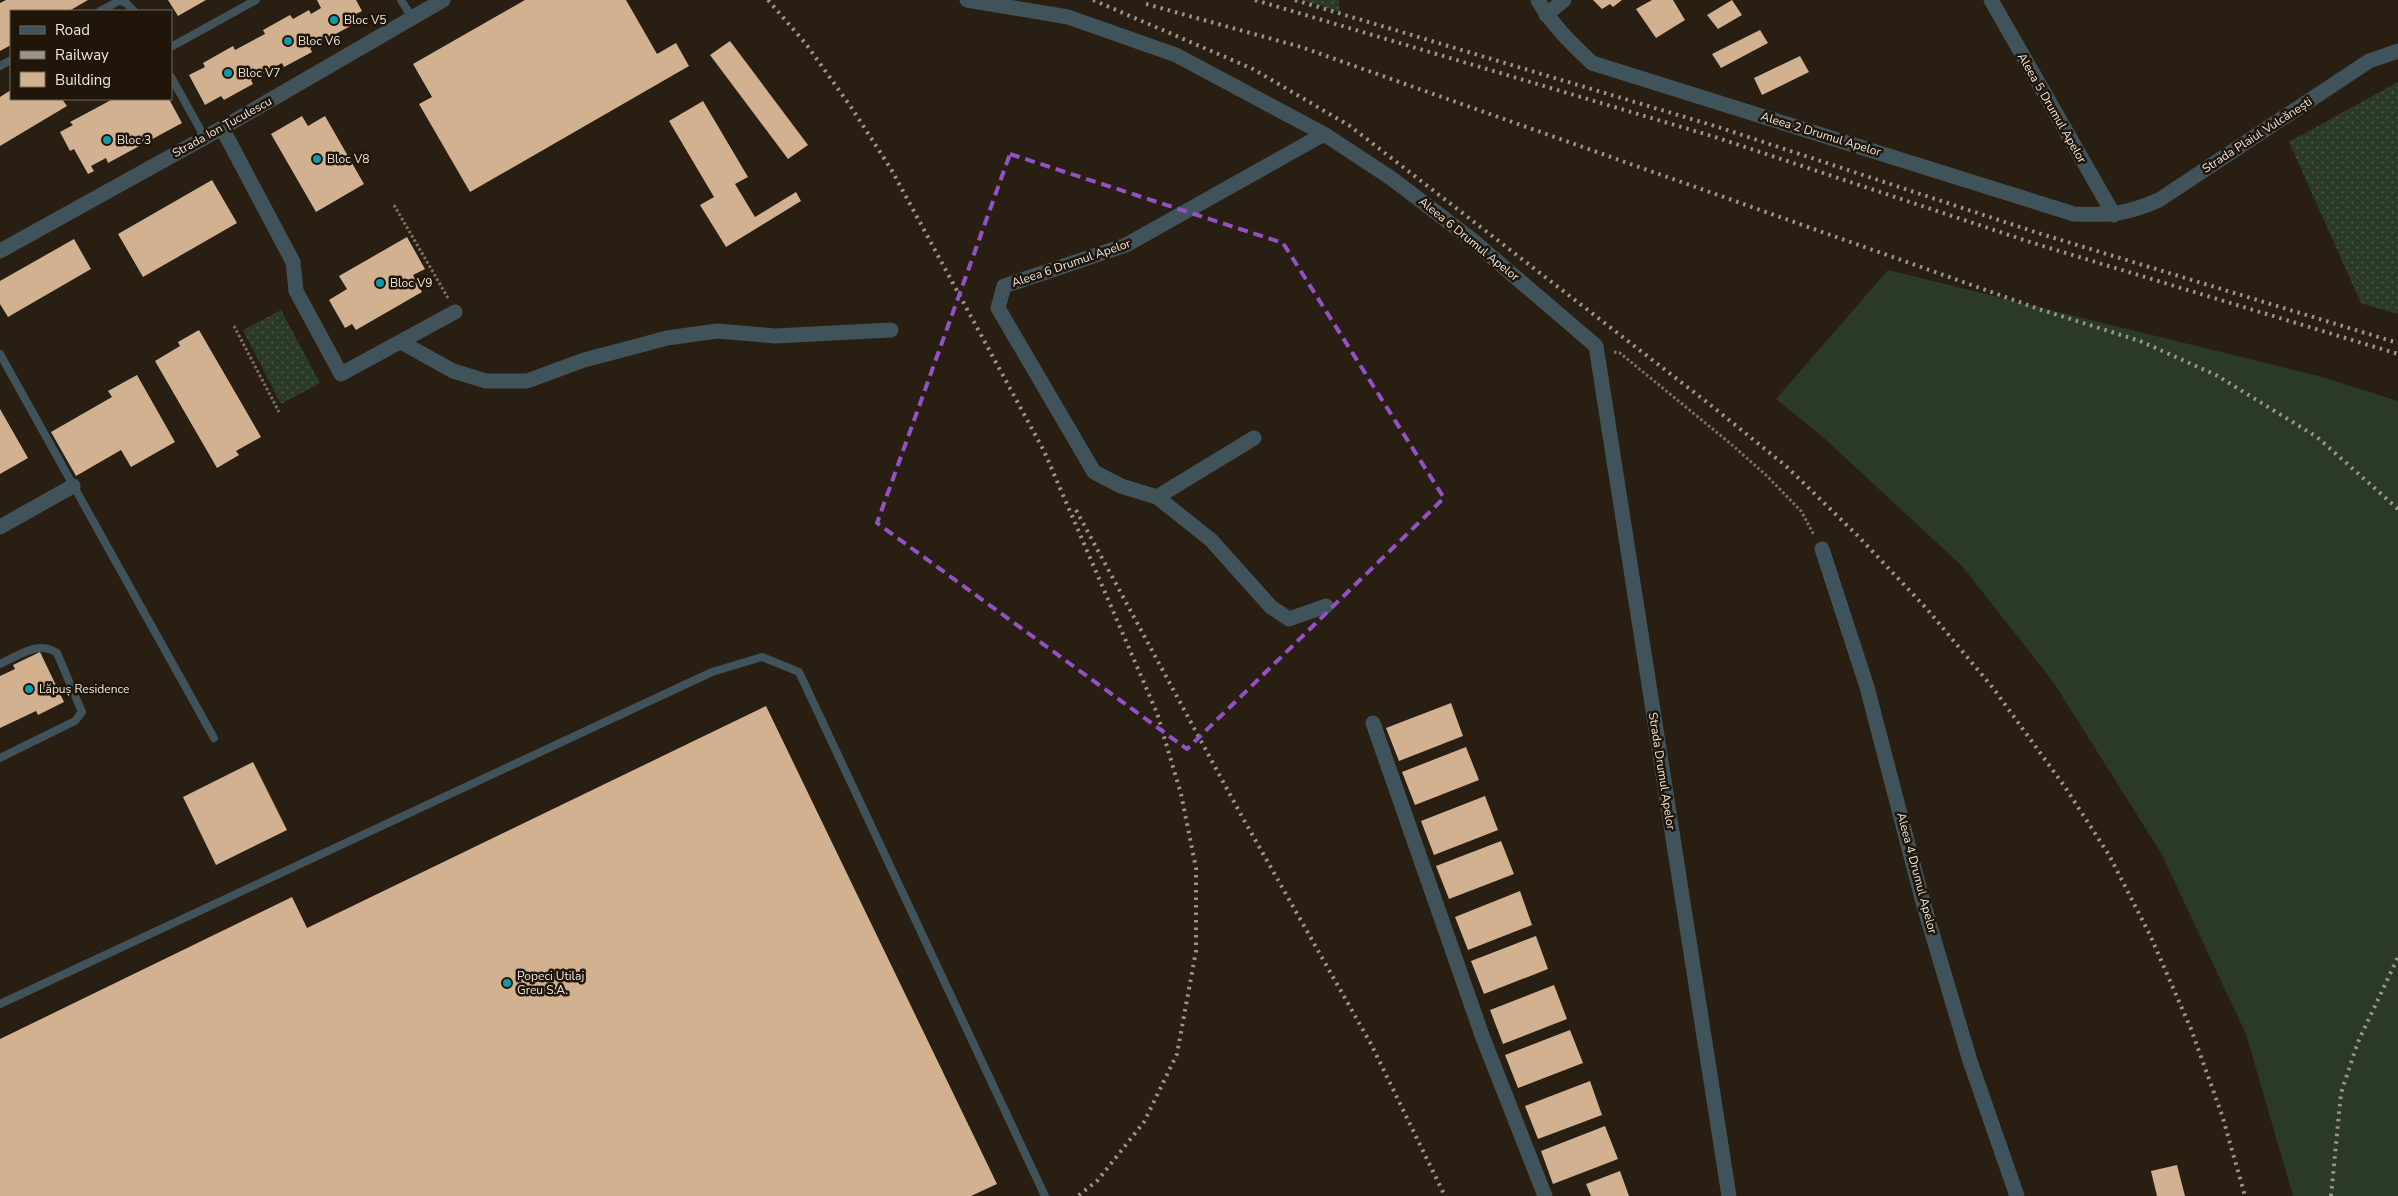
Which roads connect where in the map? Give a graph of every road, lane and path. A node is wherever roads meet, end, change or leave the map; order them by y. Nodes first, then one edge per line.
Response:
1 (256, 0) edge
2 (401, 0) edge
3 (443, 0) edge
4 (967, 0) edge
5 (1538, 0) edge
6 (1564, 0) edge
7 (1990, 0) edge
8 (102, 10) edge
9 (133, 10) edge
10 (1546, 15) junction
11 (413, 19) junction
12 (172, 47) edge
13 (2398, 51) edge
14 (172, 80) edge
15 (222, 128) junction
16 (1324, 134) junction
17 (204, 136) junction
18 (394, 205) dead end
19 (2114, 215) junction
20 (0, 251) edge
21 (455, 312) joint
22 (234, 326) dead end
23 (891, 330) dead end
24 (401, 342) junction
25 (1596, 346) junction
26 (0, 354) edge
27 (279, 412) dead end
28 (1254, 438) dead end
29 (73, 486) junction
30 (1157, 497) junction
31 (0, 527) edge
32 (1822, 549) joint
33 (1326, 606) dead end
34 (0, 664) edge
35 (1373, 723) dead end
36 (214, 738) dead end
37 (0, 758) edge
38 (0, 1004) edge
39 (1046, 1196) edge
40 (1545, 1196) edge
41 (1728, 1196) edge
42 (2018, 1196) edge

1 - 12 lane
2 - 11 lane
3 - 11 street, Strada Ion Țuculescu
4 - 16 street
5 - 10 street
6 - 10 street
7 - 19 street, Aleea 5 Drumul Apelor
8 - 9 lane
10 - 19 street, Aleea 2 Drumul Apelor
11 - 15 street, Strada Ion Țuculescu
13 - 19 street, Strada Plaiul Vulcănești
14 - 17 lane
15 - 17 street, Strada Ion Țuculescu
15 - 24 street
16 - 25 street, Aleea 6 Drumul Apelor
16 - 30 street, Aleea 6 Drumul Apelor
17 - 20 street, Strada Ion Țuculescu
18 - 21 path
21 - 24 street
22 - 27 path
23 - 24 street
25 - 32 path
25 - 41 street, Strada Drumul Apelor
26 - 29 lane
28 - 30 street
29 - 31 street
29 - 36 lane
30 - 33 street, Aleea 6 Drumul Apelor
32 - 42 street, Aleea 4 Drumul Apelor
34 - 37 lane
35 - 40 street
38 - 39 lane

